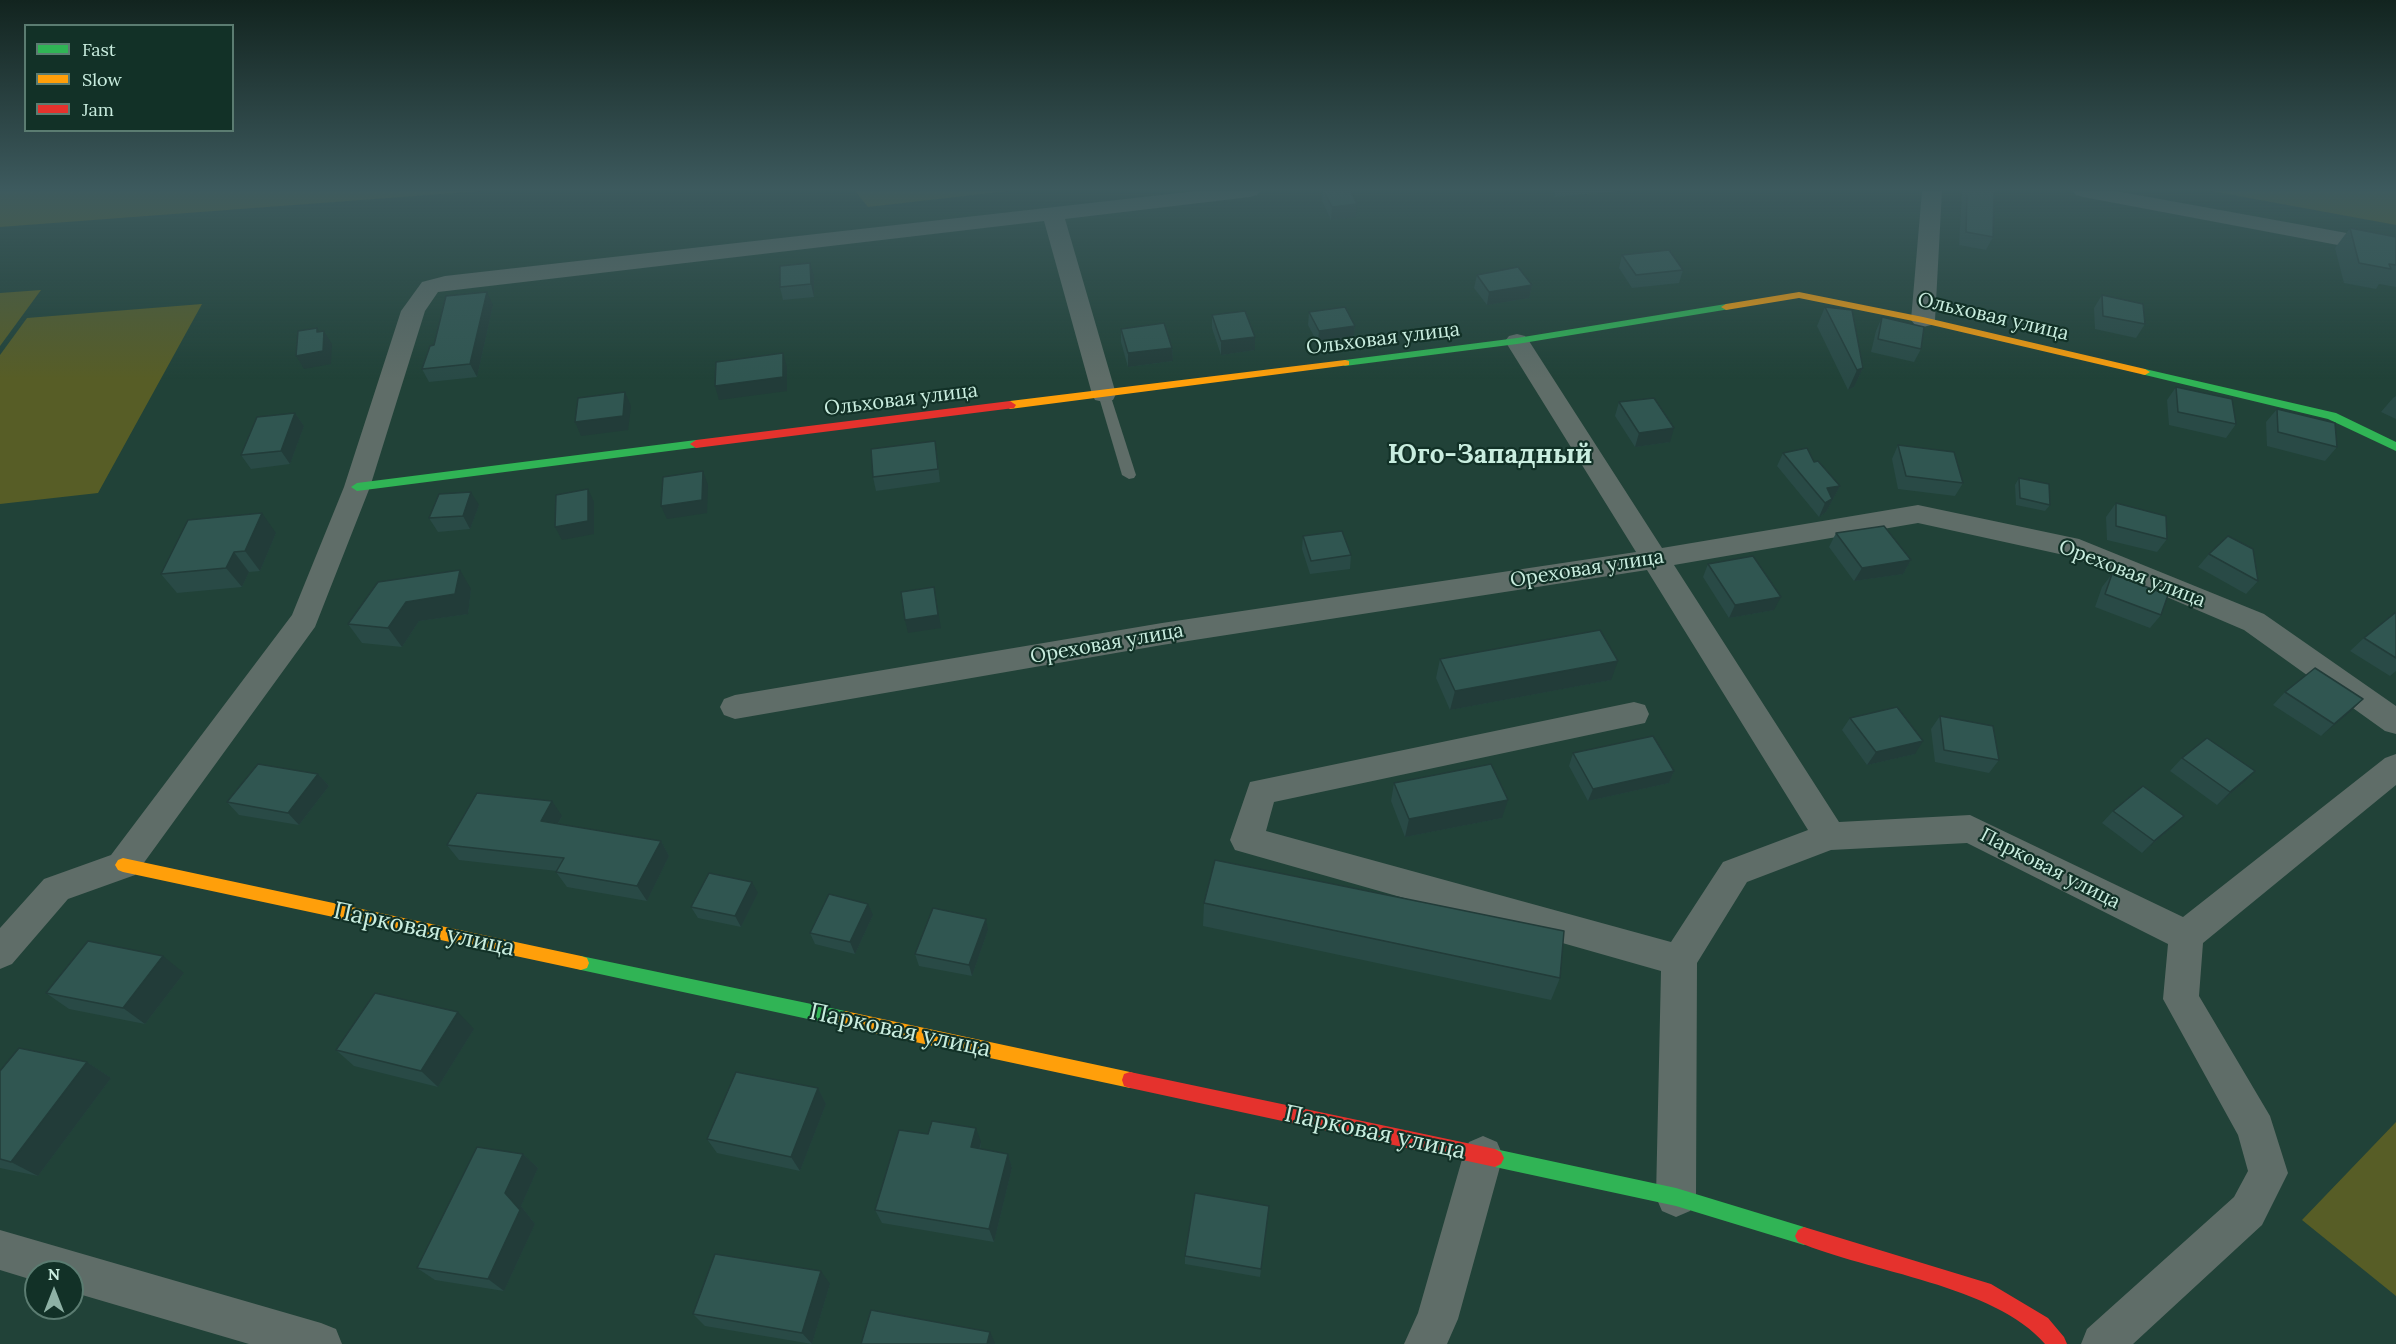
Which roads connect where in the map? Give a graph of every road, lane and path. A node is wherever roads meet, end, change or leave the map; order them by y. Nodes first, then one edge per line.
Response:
1 (703, 254) edge
2 (1064, 254) edge
3 (1928, 254) edge
4 (1923, 320) junction
5 (1517, 341) junction
6 (1104, 394) junction
7 (2396, 447) edge
8 (1129, 475) dead end
9 (357, 487) junction
10 (1653, 559) junction
11 (735, 707) dead end
12 (1634, 714) dead end
13 (2396, 722) edge
14 (2396, 767) edge
15 (1830, 836) junction
16 (123, 865) junction
17 (2186, 936) junction
18 (0, 953) edge
19 (1678, 960) junction
20 (1483, 1156) junction
21 (1676, 1197) junction
22 (0, 1250) edge
23 (321, 1344) edge
24 (1425, 1344) edge
25 (2057, 1344) edge
26 (2102, 1344) edge

1 - 9 street
2 - 6 street
3 - 4 street
4 - 5 street, Ольховая улица
4 - 7 street, Ольховая улица
5 - 6 street, Ольховая улица
5 - 10 street
6 - 8 lane
6 - 9 street, Ольховая улица
9 - 16 street
10 - 11 street, Ореховая улица
10 - 13 street, Ореховая улица
10 - 15 street
12 - 19 street
14 - 17 street
15 - 17 street, Парковая улица
15 - 19 street, Парковая улица
16 - 18 street
16 - 20 street, Парковая улица
17 - 26 street
19 - 21 street
20 - 21 street, Парковая улица
20 - 24 street
21 - 25 street, Парковая улица
22 - 23 street

